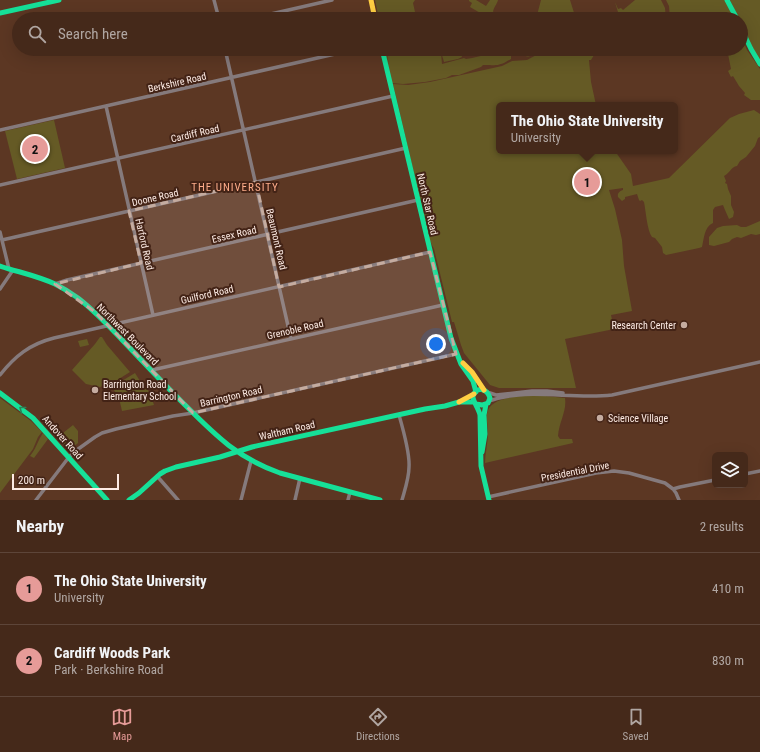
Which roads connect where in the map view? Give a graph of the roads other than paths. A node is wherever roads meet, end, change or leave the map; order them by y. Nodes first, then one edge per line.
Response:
1 (59, 0) edge
2 (214, 0) edge
3 (332, 0) edge
4 (371, 0) edge
5 (727, 0) edge
6 (217, 12) edge
7 (280, 12) edge
8 (374, 12) edge
9 (733, 12) edge
10 (0, 13) edge
11 (748, 43) edge
12 (227, 56) edge
13 (327, 56) edge
14 (384, 56) edge
15 (760, 64) edge
16 (232, 78) junction
17 (393, 96) junction
18 (106, 106) junction
19 (0, 130) edge
20 (244, 130) junction
21 (406, 148) junction
22 (118, 159) junction
23 (256, 182) junction
24 (0, 185) edge
25 (418, 200) junction
26 (129, 211) junction
27 (0, 232) edge
28 (268, 234) junction
29 (2, 240) junction
30 (430, 252) junction
31 (141, 263) junction
32 (0, 266) edge
33 (11, 270) junction
34 (55, 284) junction
35 (279, 287) junction
36 (0, 289) edge
37 (443, 305) junction
38 (153, 315) junction
39 (108, 325) junction
40 (291, 339) junction
41 (456, 354) junction
42 (461, 362) junction
43 (760, 362) edge
44 (152, 370) junction
45 (0, 376) edge
46 (485, 391) junction
47 (0, 393) edge
48 (475, 393) junction
49 (568, 395) junction
50 (459, 402) junction
51 (475, 403) junction
52 (487, 403) junction
53 (193, 413) junction
54 (399, 415) junction
55 (236, 452) junction
56 (69, 456) junction
57 (481, 459) junction
58 (252, 461) junction
59 (760, 471) edge
60 (748, 473) edge
61 (157, 476) junction
62 (300, 478) junction
63 (712, 481) edge
64 (673, 489) junction
65 (350, 492) junction
66 (489, 499) edge
67 (36, 500) edge
68 (107, 500) edge
69 (129, 500) edge
70 (178, 500) edge
71 (241, 500) edge
72 (295, 500) edge
73 (348, 500) edge
74 (380, 500) edge
75 (402, 500) edge
76 (679, 500) edge

1 - 10 street
2 - 6 street
3 - 7 street
4 - 8 street
5 - 9 street
11 - 15 street
12 - 16 street, Beaumont Road
13 - 16 street, Berkshire Road
14 - 17 street, North Star Road
16 - 18 street, Berkshire Road
16 - 20 street, Beaumont Road
17 - 20 street, Cardiff Road
17 - 21 street, North Star Road
18 - 19 street, Berkshire Road
18 - 22 street, Harford Road
20 - 22 street, Cardiff Road
20 - 23 street, Beaumont Road
21 - 23 street, Doone Road
21 - 25 street, North Star Road
22 - 24 street, Cardiff Road
22 - 26 street, Harford Road
23 - 26 street, Doone Road
23 - 28 street, Beaumont Road
25 - 28 street, Essex Road
25 - 30 street, North Star Road
26 - 29 street, Doone Road
26 - 31 street, Harford Road
27 - 29 street
28 - 31 street, Essex Road
28 - 35 street, Beaumont Road
29 - 33 street
30 - 35 street, Guilford Road
30 - 37 street, North Star Road
31 - 34 street, Essex Road
31 - 38 street, Harford Road
32 - 33 street, Northwest Boulevard
33 - 34 street, Northwest Boulevard
33 - 36 street
34 - 39 street, Northwest Boulevard
35 - 38 street, Guilford Road
35 - 40 street, Beaumont Road
37 - 40 street, Grenoble Road
37 - 41 street, North Star Road
38 - 39 street, Guilford Road
39 - 44 street, Northwest Boulevard
39 - 45 street, Guilford Road
40 - 44 street, Grenoble Road
41 - 42 street, North Star Road
41 - 53 street, Barrington Road
42 - 46 street, North Star Road
42 - 48 street, North Star Road
43 - 49 street
44 - 53 street, Northwest Boulevard
46 - 48 street
46 - 49 street
46 - 52 street
56 -> 47 street, Andover Road
48 - 50 street, Waltham Road
48 - 51 street
49 - 52 street
50 - 51 street, Waltham Road
50 - 54 street, Waltham Road
51 - 52 street
51 - 57 street
52 - 57 street
53 - 55 street, Northwest Boulevard
53 - 56 street, Barrington Road
54 - 55 street, Waltham Road
54 - 75 street
55 - 58 street, Northwest Boulevard
55 - 61 street, Waltham Road
56 - 67 street, Barrington Road
56 - 68 street, Andover Road
57 - 66 street
58 - 62 street, Northwest Boulevard
58 - 71 street
59 - 60 street
61 - 69 street, Waltham Road
61 - 70 street
62 - 65 street, Northwest Boulevard
62 - 72 street
63 - 64 street
64 - 66 street, Presidential Drive
64 - 76 street
65 - 73 street
65 - 74 street, Northwest Boulevard

